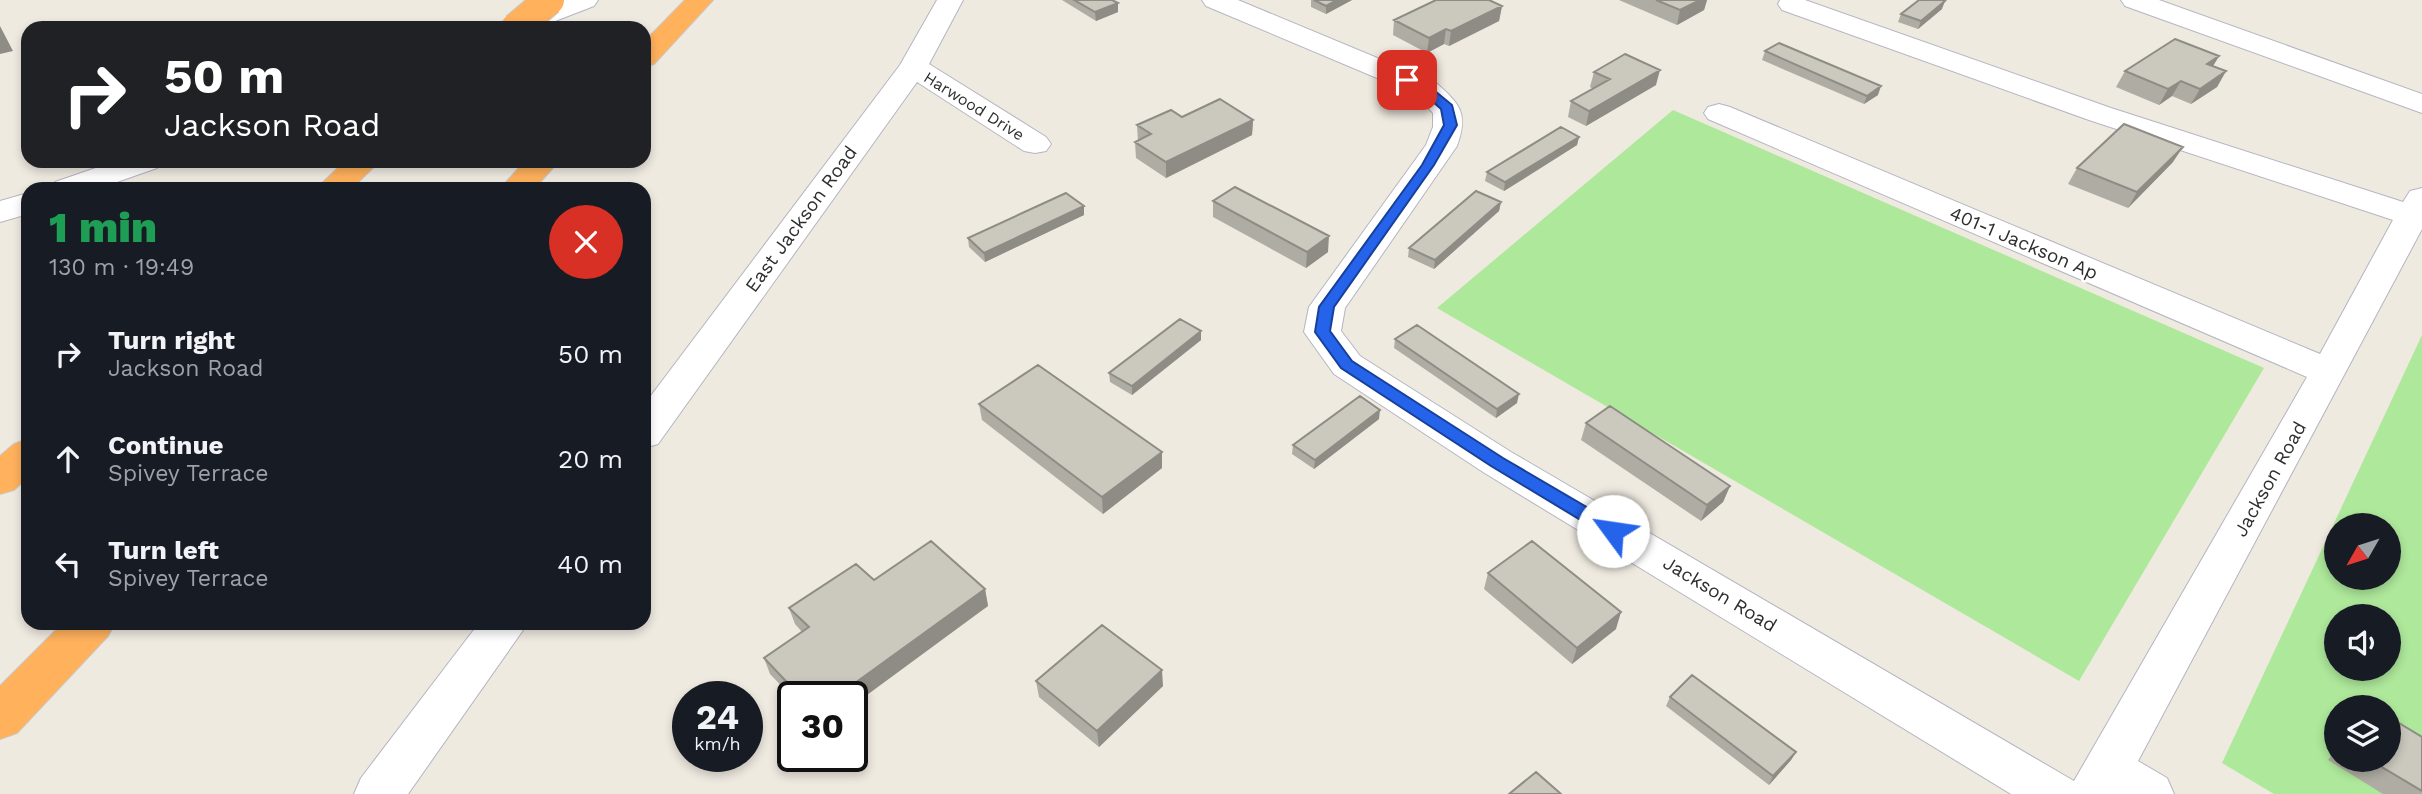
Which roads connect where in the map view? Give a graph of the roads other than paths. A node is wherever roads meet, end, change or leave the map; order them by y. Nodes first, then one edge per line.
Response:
1 (549, 0) edge
2 (585, 0) edge
3 (700, 0) edge
4 (950, 0) edge
5 (1215, 0) edge
6 (2134, 0) edge
7 (1791, 4) dead end
8 (523, 21) edge
9 (532, 21) edge
10 (651, 51) edge
11 (913, 67) junction
12 (2422, 104) edge
13 (1719, 113) dead end
14 (1035, 144) dead end
15 (126, 168) edge
16 (356, 168) edge
17 (537, 168) edge
18 (86, 182) edge
19 (340, 182) edge
20 (523, 182) edge
21 (21, 205) edge
22 (2417, 207) edge
23 (0, 212) edge
24 (2329, 372) junction
25 (651, 423) edge
26 (21, 460) edge
27 (0, 479) edge
28 (85, 630) edge
29 (500, 630) edge
30 (0, 718) edge
31 (2100, 782) edge
32 (379, 794) edge
33 (2055, 794) edge
34 (2149, 794) edge

1 - 8 highway, bridge
2 - 9 street
3 - 10 highway
4 - 11 street, East Jackson Road
5 - 33 street, Jackson Road
6 - 12 street
7 - 22 street
11 - 14 street, Harwood Drive
11 - 25 street, East Jackson Road
13 - 24 street, 401-1 Jackson Ap
15 - 18 street
16 - 19 highway
17 - 20 highway
21 - 23 street
22 - 24 street, Jackson Road
24 - 31 street, Jackson Road
26 - 27 highway
28 - 30 highway
29 - 32 street
31 - 34 street

